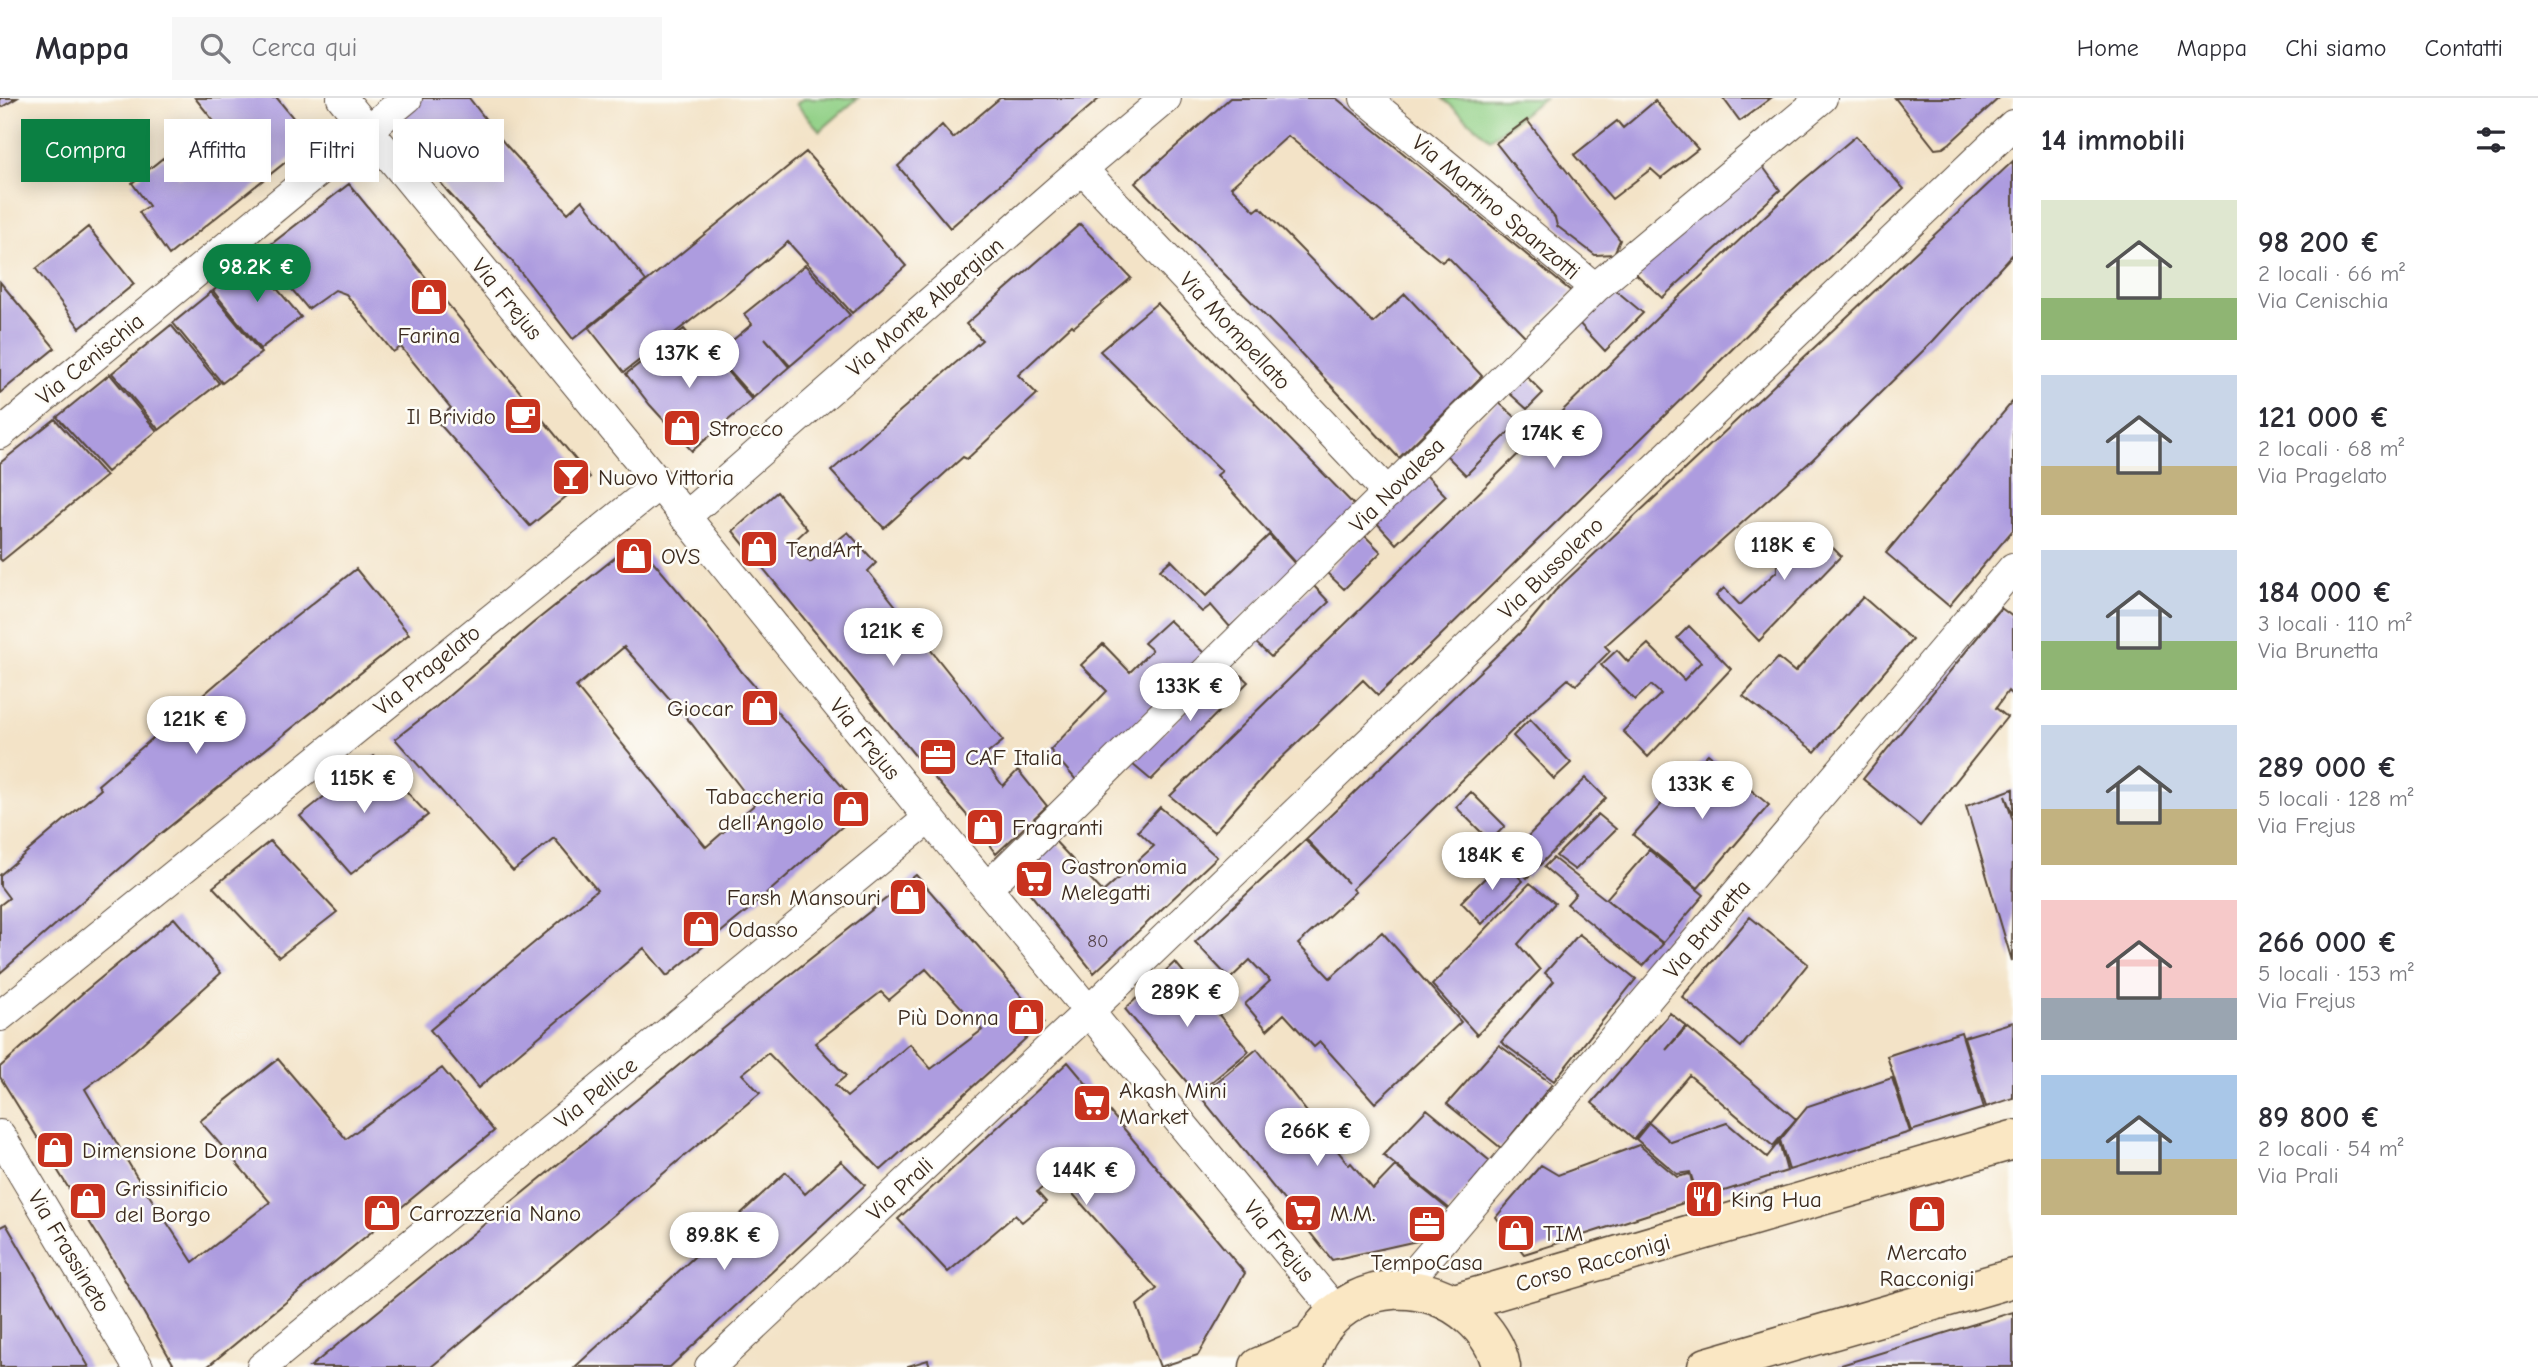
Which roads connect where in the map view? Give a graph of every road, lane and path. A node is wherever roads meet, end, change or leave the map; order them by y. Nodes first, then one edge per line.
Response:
1 (342, 98) edge
2 (407, 98) edge
3 (1166, 98) edge
4 (1365, 98) edge
5 (1822, 98) edge
6 (359, 119) edge
7 (379, 122) edge
8 (2013, 125) edge
9 (379, 143) edge
10 (1082, 169) junction
11 (307, 182) edge
12 (1595, 288) junction
13 (0, 433) edge
14 (659, 484) junction
15 (1388, 493) junction
16 (685, 517) junction
17 (2013, 568) edge
18 (929, 818) junction
19 (987, 888) junction
20 (1089, 1011) junction
21 (0, 1016) edge
22 (0, 1135) edge
23 (2013, 1140) edge
24 (2013, 1278) edge
25 (1401, 1289) junction
26 (1455, 1303) junction
27 (1337, 1312) junction
28 (1308, 1355) edge
29 (138, 1367) edge
30 (262, 1367) edge
31 (710, 1367) edge
32 (1259, 1367) edge
33 (1501, 1367) edge
34 (1707, 1367) edge

1 - 6 street, Via Frejus
2 - 7 street, Via Cenischia
3 - 10 street, Via Monte Albergian
4 - 12 street, Via Martino Spanzotti
5 - 12 street, Via Novalesa
8 - 20 street, Via Bussoleno
9 - 14 street, Via Frejus
10 - 15 street, Via Mompellato
10 - 16 street, Via Monte Albergian
11 - 13 street, Via Cenischia
12 - 15 street, Via Novalesa
14 - 16 street, Via Frejus
14 - 21 street, Via Pragelato
15 - 19 street, Via Novalesa
16 - 18 street, Via Frejus
17 - 25 street, Via Brunetta
18 - 19 street, Via Frejus
18 - 30 street, Via Pellice
19 - 20 street, Via Frejus
20 - 27 street, Via Frejus
20 - 31 street, Via Prali
22 - 29 street, Via Frassineto
23 - 26 street, Corso Racconigi
24 - 34 street
25 - 26 street
25 - 27 street
26 - 33 street
27 - 28 street
28 - 32 street

